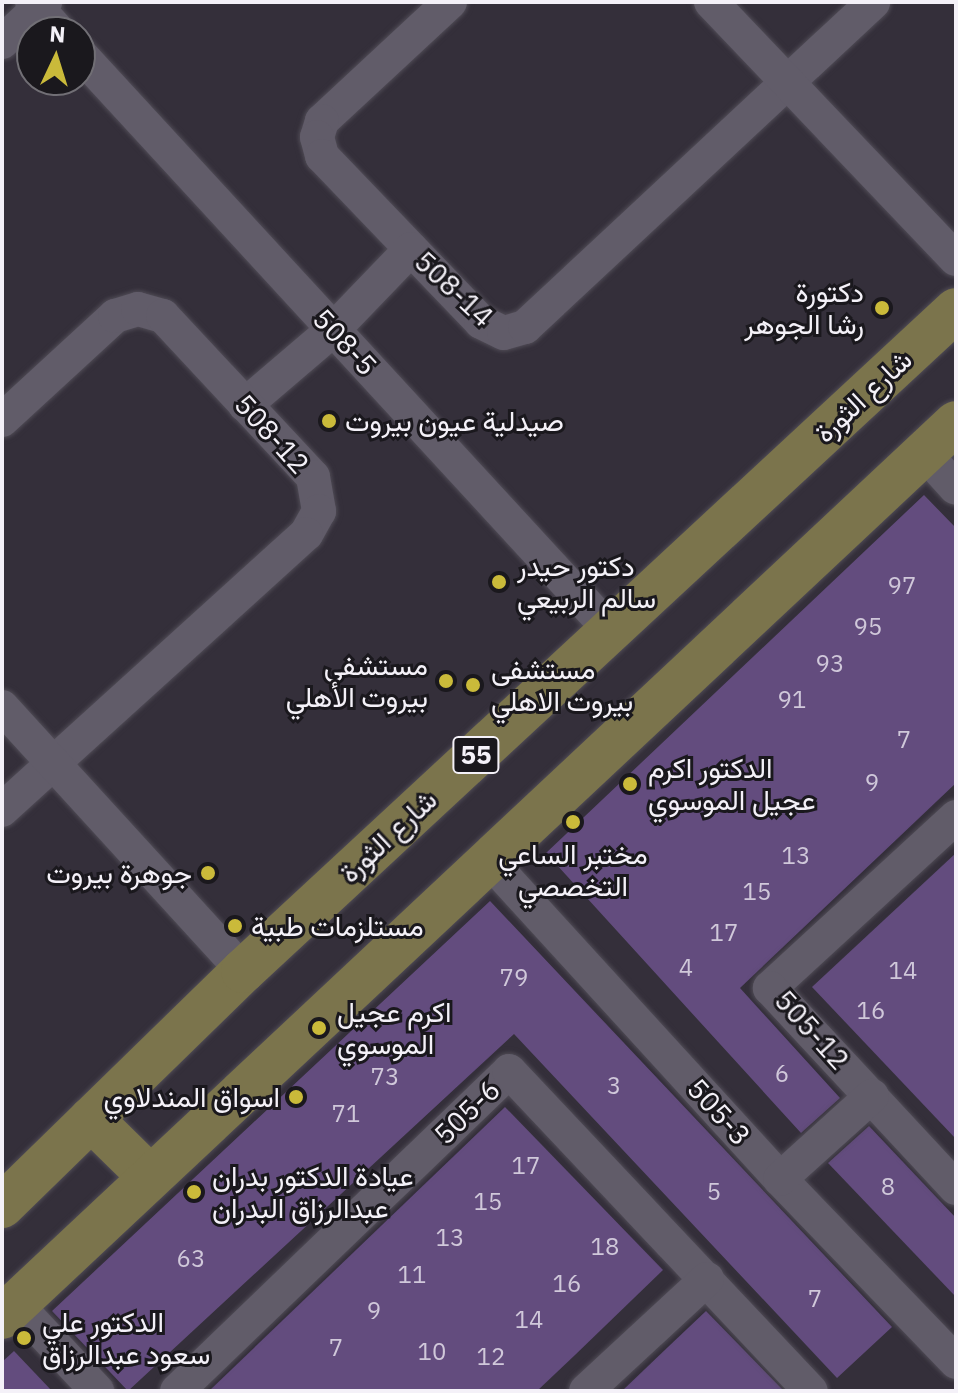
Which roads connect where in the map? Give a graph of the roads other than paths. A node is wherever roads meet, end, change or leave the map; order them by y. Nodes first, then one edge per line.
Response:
1 (450, 2) edge
2 (711, 2) edge
3 (873, 2) edge
4 (44, 11) edge
5 (2, 42) edge
6 (96, 71) edge
7 (787, 82) junction
8 (411, 249) junction
9 (956, 259) edge
10 (956, 310) edge
11 (334, 329) junction
12 (245, 405) junction
13 (2, 420) edge
14 (956, 423) edge
15 (924, 453) junction
16 (956, 488) edge
17 (610, 630) junction
18 (2, 707) edge
19 (52, 761) junction
20 (2, 810) edge
21 (956, 817) edge
22 (487, 858) junction
23 (243, 971) junction
24 (872, 1096) junction
25 (91, 1119) junction
26 (150, 1177) junction
27 (780, 1179) junction
28 (956, 1188) edge
29 (2, 1206) edge
30 (707, 1279) junction
31 (9, 1310) edge
32 (956, 1362) edge
33 (97, 1391) edge
34 (177, 1391) edge
35 (586, 1391) edge
36 (811, 1391) edge

1 - 8 street, 508-14
2 - 7 street
3 - 7 street, 508-14
4 - 5 street
6 - 11 street, 508-5
7 - 8 street, 508-14
7 - 9 street
8 - 11 street
10 - 17 main road, شارع الثورة / 55
11 - 12 street
11 - 17 street, 508-5
12 - 13 street, 508-12
12 - 19 street, 508-12
14 - 15 main road
15 - 16 street
15 - 22 main road
17 - 23 main road, شارع الثورة / 55
18 - 19 street
19 - 20 street, 508-12
19 - 23 street
21 - 24 street, 505-12
22 - 26 main road
22 - 27 street, 505-3
23 - 25 main road, شارع الثورة / 55
24 - 27 street
24 - 28 street, 505-12
25 - 26 main road
25 - 29 main road, شارع الثورة / 55
26 - 31 main road
27 - 32 street, 505-3
30 - 34 street, 505-6
30 - 35 street
30 - 36 street, 505-6
31 - 33 street

